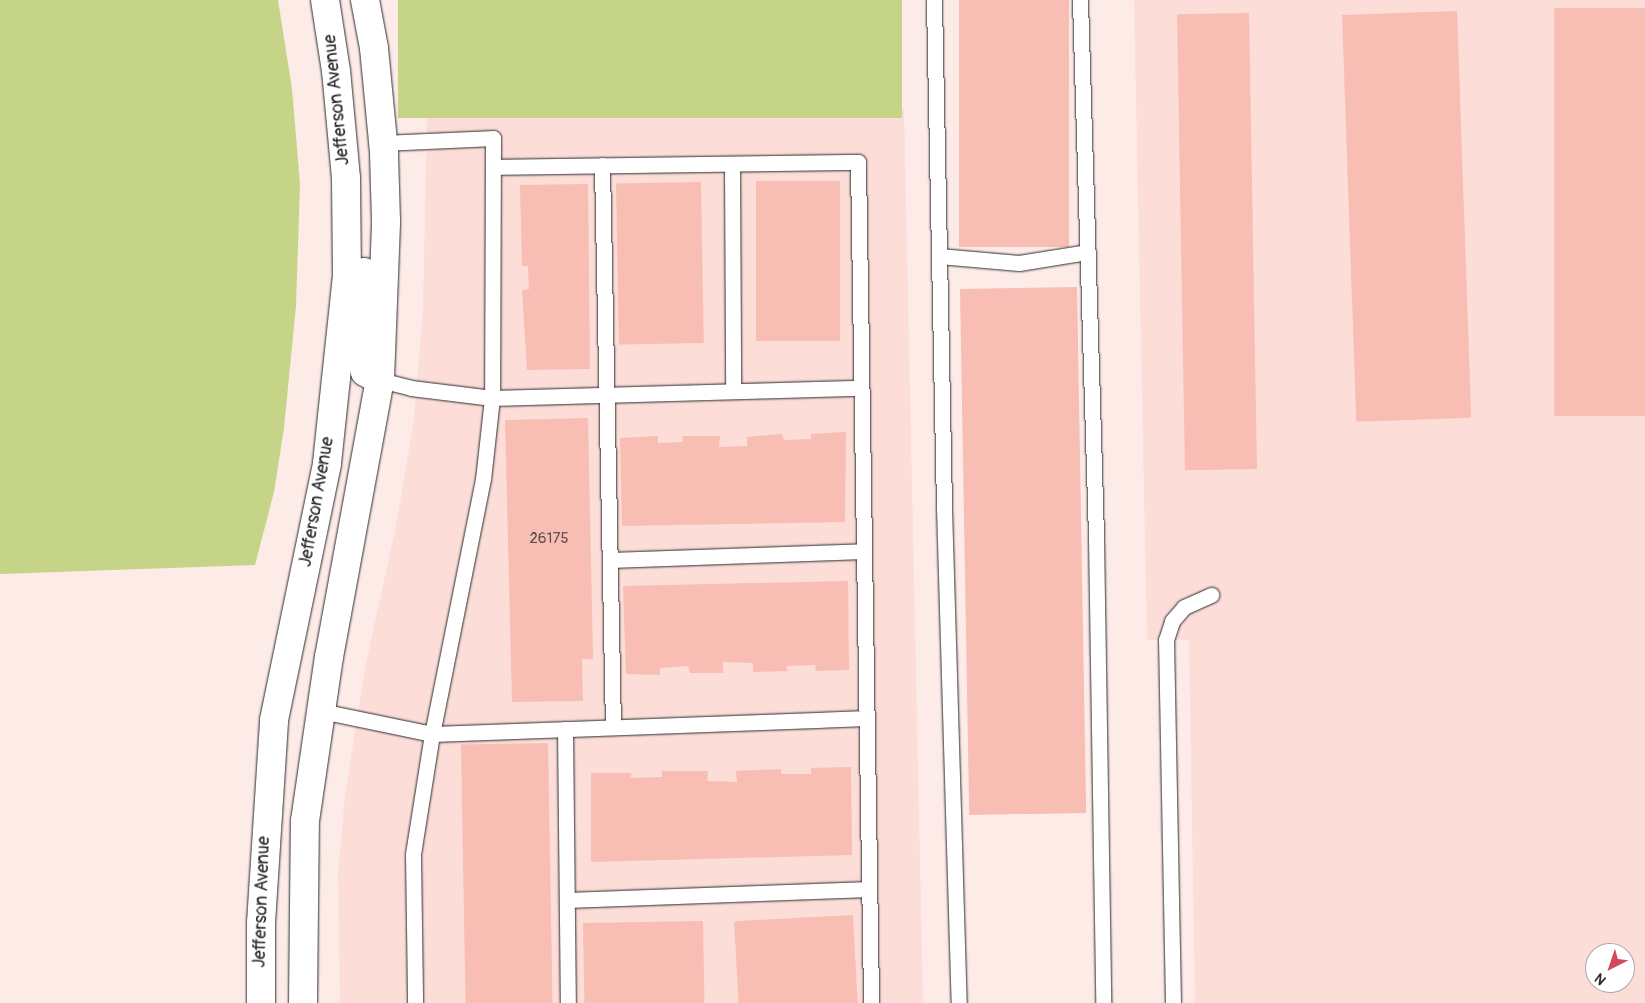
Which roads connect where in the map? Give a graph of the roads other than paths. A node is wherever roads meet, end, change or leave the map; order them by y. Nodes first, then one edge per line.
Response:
1 (325, 0) edge
2 (365, 0) edge
3 (934, 0) edge
4 (1080, 0) edge
5 (384, 143) junction
6 (732, 164) junction
7 (602, 165) junction
8 (493, 167) junction
9 (346, 178) junction
10 (1088, 252) junction
11 (939, 256) junction
12 (380, 380) junction
13 (861, 388) junction
14 (733, 391) junction
15 (607, 394) junction
16 (492, 398) junction
17 (864, 551) junction
18 (610, 560) junction
19 (1211, 595) dead end
20 (321, 711) junction
21 (866, 718) junction
22 (614, 727) junction
23 (565, 729) junction
24 (432, 734) junction
25 (869, 889) junction
26 (567, 900) junction
27 (261, 1003) edge
28 (303, 1003) edge
29 (415, 1003) edge
30 (568, 1003) edge
31 (871, 1003) edge
32 (959, 1003) edge
33 (1104, 1003) edge
34 (1173, 1003) edge

1 - 9 main road, Jefferson Avenue
2 - 5 main road
3 - 11 lane
4 - 10 lane
5 - 8 lane
5 - 12 main road
6 - 7 lane
6 - 13 lane
6 - 14 lane
7 - 8 lane
7 - 15 lane
8 - 16 lane
9 - 12 main road
9 - 27 main road, Jefferson Avenue
10 - 11 lane
10 - 33 lane
11 - 32 lane
12 - 16 lane
12 - 20 main road
13 - 14 lane
13 - 17 lane
14 - 15 lane
15 - 16 lane
15 - 18 lane
16 - 24 lane
17 - 18 lane
17 - 21 lane
18 - 22 lane
19 - 34 lane
20 - 24 lane
20 - 28 main road
21 - 22 lane
21 - 25 lane
22 - 23 lane
23 - 24 lane
23 - 26 lane
24 - 29 lane
25 - 26 lane
25 - 31 lane
26 - 30 lane

